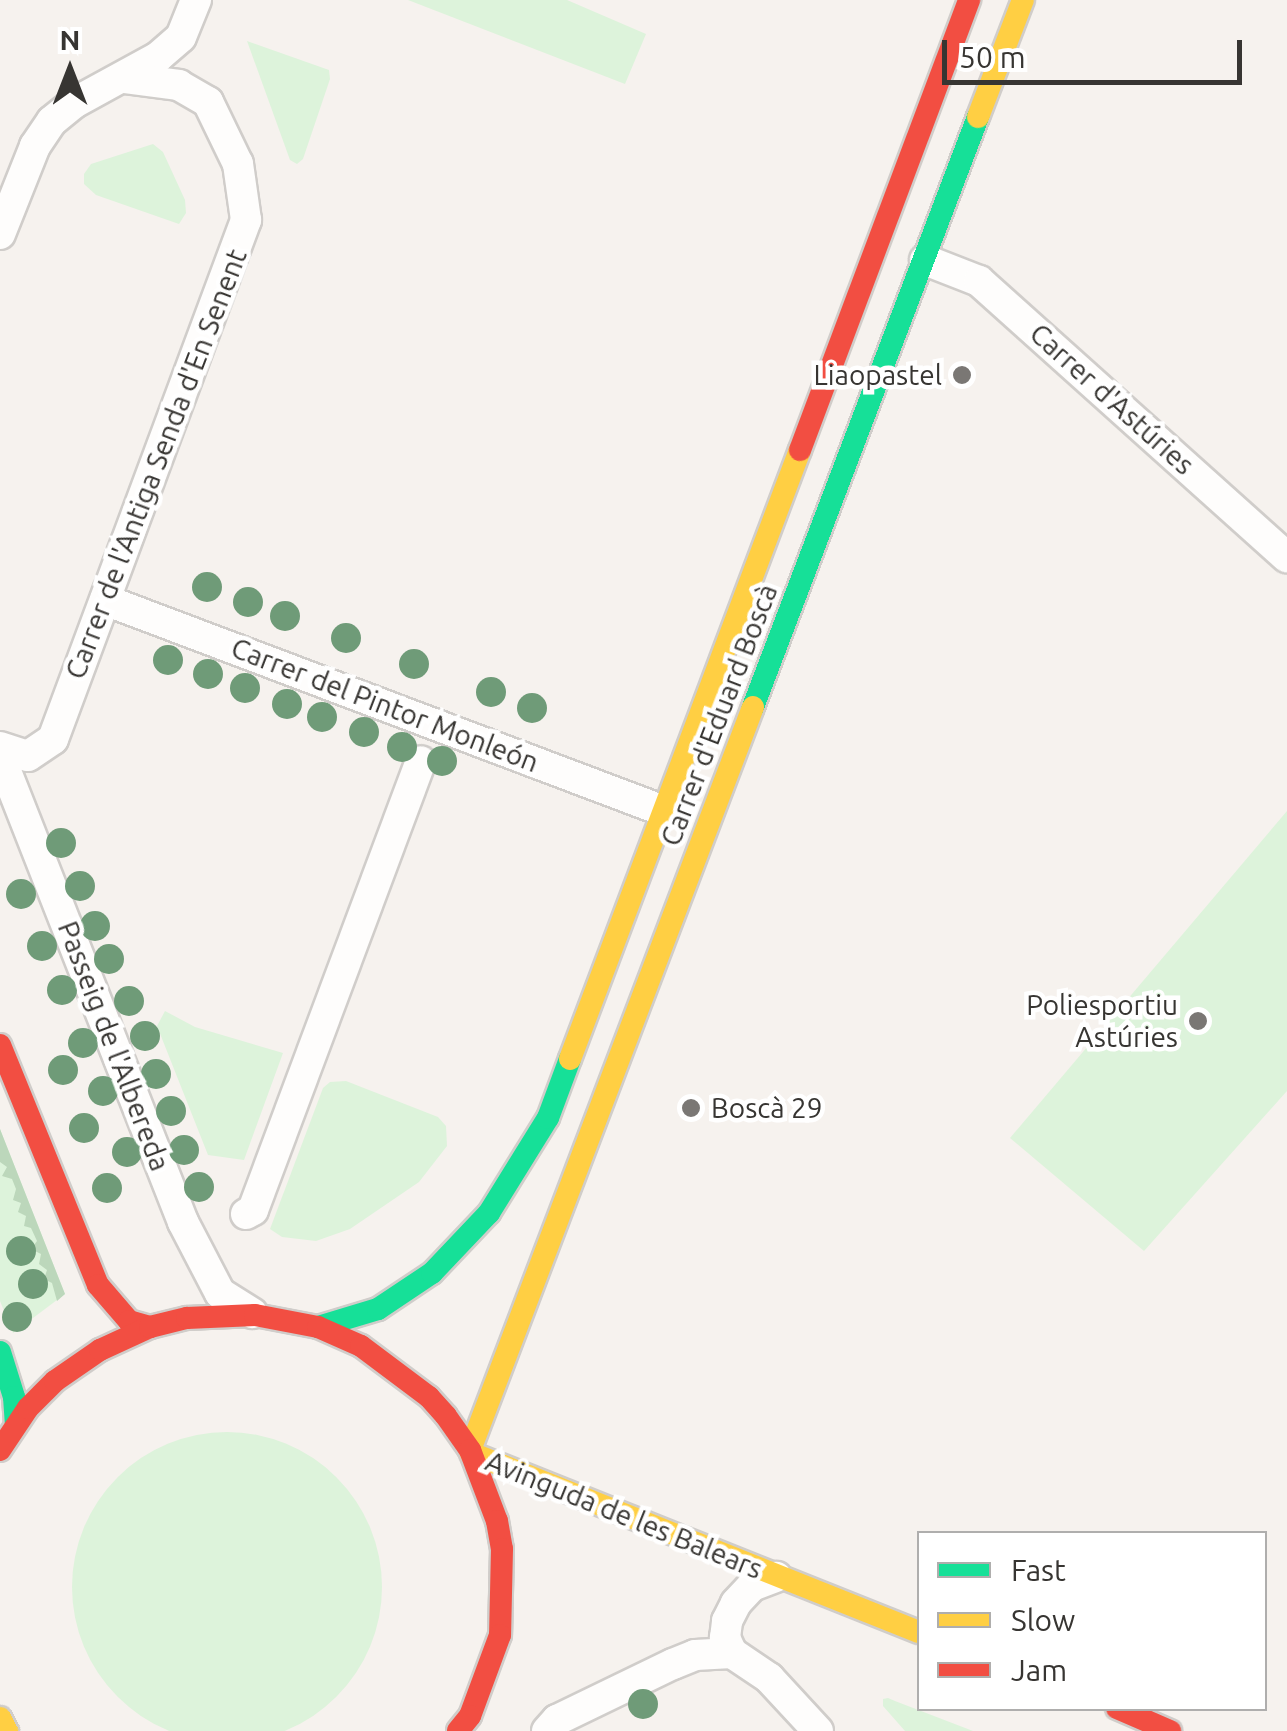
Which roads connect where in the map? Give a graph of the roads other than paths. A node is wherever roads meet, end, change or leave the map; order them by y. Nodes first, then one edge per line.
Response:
1 (196, 0) edge
2 (970, 0) edge
3 (1023, 0) edge
4 (125, 78) junction
5 (0, 234) edge
6 (925, 260) junction
7 (1287, 557) edge
8 (106, 600) junction
9 (0, 747) edge
10 (0, 756) edge
11 (421, 761) dead end
12 (664, 811) junction
13 (0, 1045) edge
14 (246, 1214) dead end
15 (255, 1315) junction
16 (150, 1327) junction
17 (318, 1327) junction
18 (0, 1352) edge
19 (16, 1424) junction
20 (0, 1450) edge
21 (470, 1452) junction
22 (776, 1576) junction
23 (917, 1631) edge
24 (732, 1653) junction
25 (0, 1718) edge
26 (1127, 1719) edge
27 (7, 1731) edge
28 (458, 1731) edge
29 (548, 1731) edge
30 (818, 1731) edge
31 (1170, 1731) edge

1 - 4 street
2 - 12 main road, Carrer d'Eduard Boscà
3 - 6 main road, Carrer d'Eduard Boscà
4 - 5 street
4 - 8 street, Carrer de l'Antiga Senda d'En Senent
6 - 7 street, Carrer d'Astúries
6 - 21 main road, Carrer d'Eduard Boscà
8 - 9 street, Carrer de l'Antiga Senda d'En Senent
8 - 12 street, Carrer del Pintor Monleón
10 - 15 street, Passeig de l'Albereda
11 - 14 street, Carrer del Pintor Monleón
12 - 17 main road, Carrer d'Eduard Boscà
13 - 16 main road
15 - 16 main road
15 - 17 main road
16 - 19 main road
17 - 21 main road
18 - 19 main road
19 - 20 main road
21 - 22 main road, Avinguda de les Balears
21 - 28 main road
22 - 23 main road, Avinguda de les Balears
22 - 24 street, Avinguda de les Balears
24 - 29 street
24 - 30 street
25 - 27 main road
26 - 31 main road

